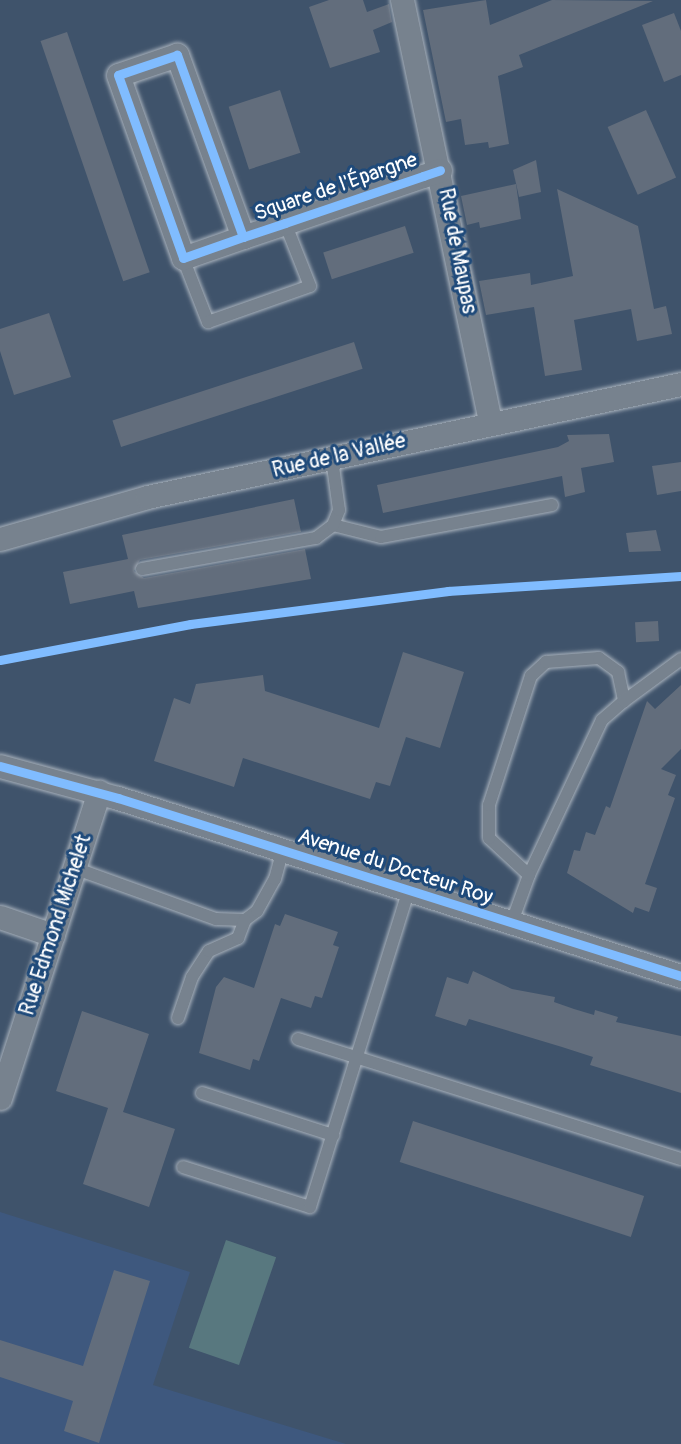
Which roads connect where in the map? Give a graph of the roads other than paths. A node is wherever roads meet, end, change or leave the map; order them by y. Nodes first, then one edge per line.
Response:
1 (402, 0) edge
2 (440, 170) junction
3 (285, 223) junction
4 (243, 237) junction
5 (183, 258) junction
6 (681, 383) edge
7 (490, 420) junction
8 (332, 459) junction
9 (552, 505) dead end
10 (333, 525) junction
11 (0, 539) edge
12 (142, 569) dead end
13 (681, 659) edge
14 (624, 701) junction
15 (0, 766) edge
16 (99, 792) junction
17 (283, 850) junction
18 (74, 868) junction
19 (529, 876) junction
20 (410, 890) junction
21 (0, 917) edge
22 (244, 920) junction
23 (512, 922) junction
24 (53, 934) junction
25 (681, 976) edge
26 (178, 1018) dead end
27 (298, 1038) dead end
28 (357, 1057) junction
29 (202, 1093) dead end
30 (0, 1098) edge
31 (333, 1135) junction
32 (681, 1159) edge
33 (183, 1167) dead end

1 - 2 street, Rue de Maupas
2 - 3 street, Square de l'Épargne
2 - 7 street, Rue de Maupas
3 - 4 street, Square de l'Épargne
3 - 5 lane
4 - 5 street, Square de l'Épargne
4 - 5 street, Square de l'Épargne
6 - 7 street, Rue de la Vallée
7 - 8 street, Rue de la Vallée
8 - 10 lane
8 - 11 street, Rue de la Vallée
9 - 10 lane
10 - 12 lane
13 - 14 lane
14 - 19 lane
14 - 19 lane
15 - 16 street, Avenue du Docteur Roy
16 - 17 street, Avenue du Docteur Roy
16 - 18 street, Rue Edmond Michelet
17 - 20 street, Avenue du Docteur Roy
17 - 22 lane
18 - 22 lane
18 - 24 street, Rue Edmond Michelet
19 - 23 lane
20 - 23 street, Avenue du Docteur Roy
20 - 28 lane
21 - 24 street
22 - 26 lane
23 - 25 street, Avenue du Docteur Roy
24 - 30 street, Rue Edmond Michelet
27 - 28 lane
28 - 31 lane
28 - 32 lane
29 - 31 lane
31 - 33 lane

